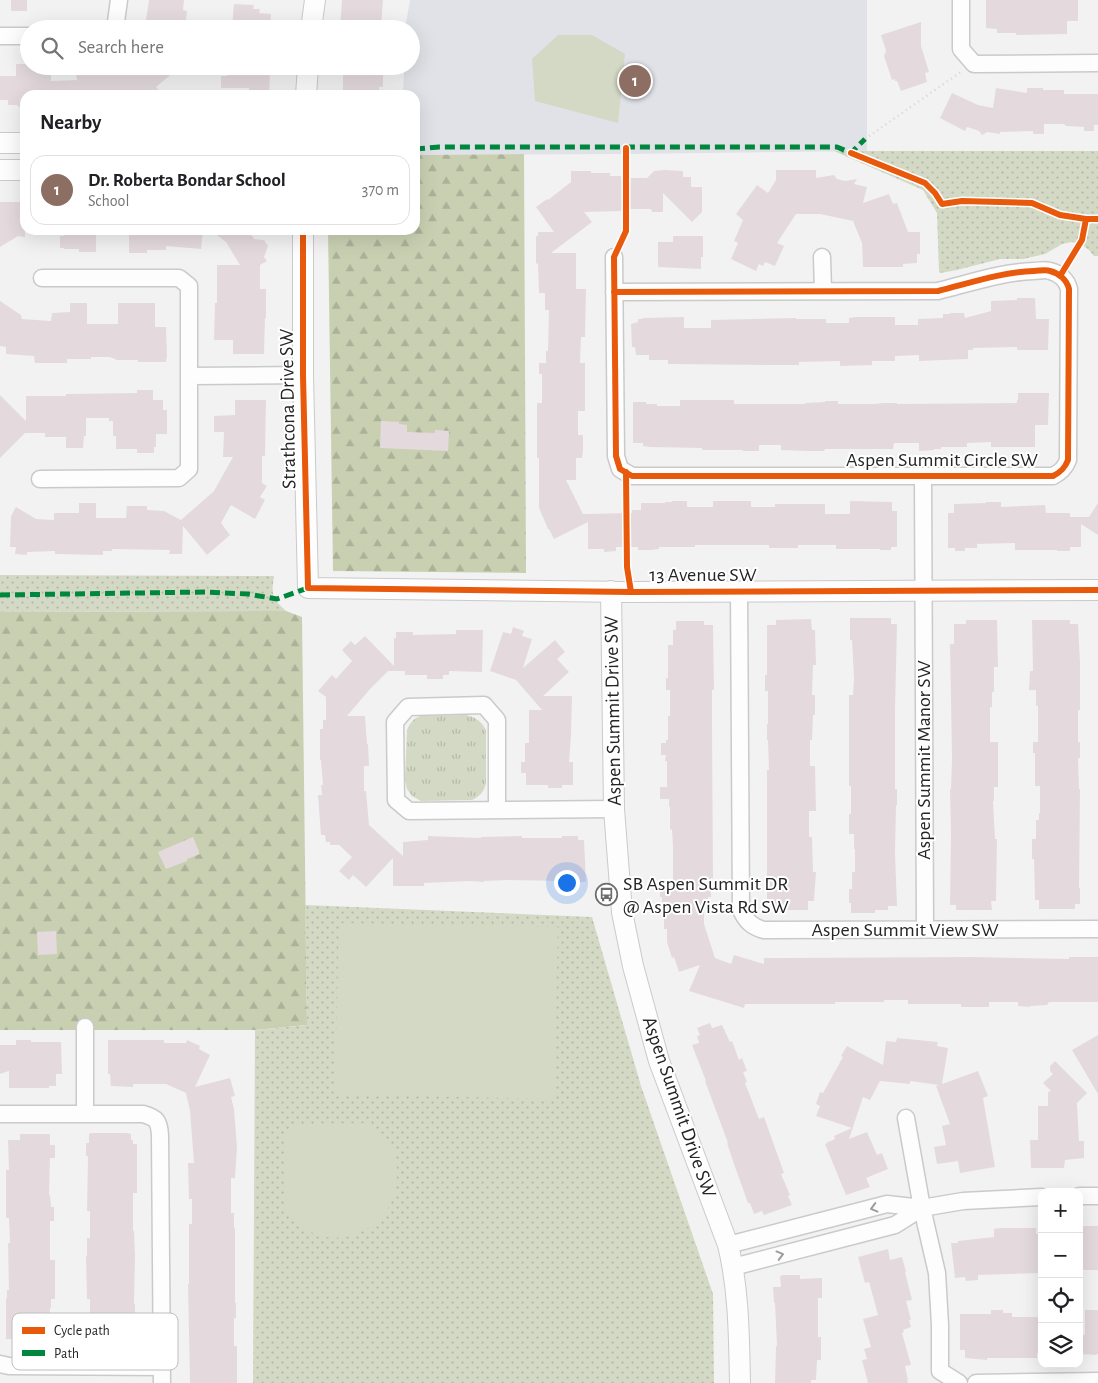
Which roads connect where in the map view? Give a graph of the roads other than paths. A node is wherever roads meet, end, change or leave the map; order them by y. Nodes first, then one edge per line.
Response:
1 (119, 0) edge
2 (315, 0) edge
3 (961, 0) edge
4 (116, 20) edge
5 (312, 20) edge
6 (0, 36) edge
7 (20, 36) edge
8 (1098, 63) edge
9 (307, 75) edge
10 (306, 90) edge
11 (0, 143) edge
12 (20, 143) edge
13 (0, 170) edge
14 (20, 170) edge
15 (303, 235) edge
16 (614, 257) dead end
17 (822, 257) dead end
18 (42, 278) dead end
19 (823, 291) junction
20 (614, 292) junction
21 (303, 375) junction
22 (190, 376) junction
23 (923, 477) junction
24 (40, 479) dead end
25 (308, 588) joint
26 (1098, 590) edge
27 (611, 591) junction
28 (739, 591) junction
29 (923, 591) junction
30 (614, 809) junction
31 (498, 810) junction
32 (925, 929) junction
33 (1098, 929) edge
34 (85, 1027) dead end
35 (86, 1113) junction
36 (0, 1114) edge
37 (906, 1118) dead end
38 (1083, 1196) edge
39 (1098, 1196) edge
40 (1038, 1197) edge
41 (922, 1208) junction
42 (728, 1245) junction
43 (733, 1267) junction
44 (161, 1313) edge
45 (77, 1370) edge
46 (162, 1375) edge
47 (1098, 1382) edge
48 (740, 1383) edge
49 (959, 1383) edge
50 (976, 1383) edge

1 - 4 street
2 - 5 street
3 - 8 street
6 - 7 street
9 - 10 street
11 - 12 street
13 - 14 street
15 - 21 street, Strathcona Drive SW
16 - 20 street
17 - 19 street
18 - 22 street
19 - 20 street, Aspen Summit Circle SW
19 - 23 street, Aspen Summit Circle SW
20 - 23 street, Aspen Summit Circle SW
21 - 22 street
21 - 25 street, Strathcona Drive SW
22 - 24 street
23 - 29 street, Aspen Summit Circle SW
25 - 27 street, 13 Avenue SW
26 - 29 street, 13 Avenue SW
27 - 28 street, 13 Avenue SW
27 - 30 street, Aspen Summit Drive SW
28 - 29 street, 13 Avenue SW
28 - 32 street, Aspen Summit View SW
29 - 32 street, Aspen Summit Manor SW
30 - 31 street
30 - 42 street, Aspen Summit Drive SW
31 - 31 street
32 - 33 street, Aspen Summit View SW
34 - 35 street
35 - 36 street
35 - 44 street
37 - 41 street
38 - 39 street
40 - 41 street
41 -> 42 street
43 -> 41 street
41 - 49 street
42 - 43 street, Aspen Summit Drive SW
43 - 48 street, Aspen Summit Drive SW
45 - 46 street
47 - 50 street

